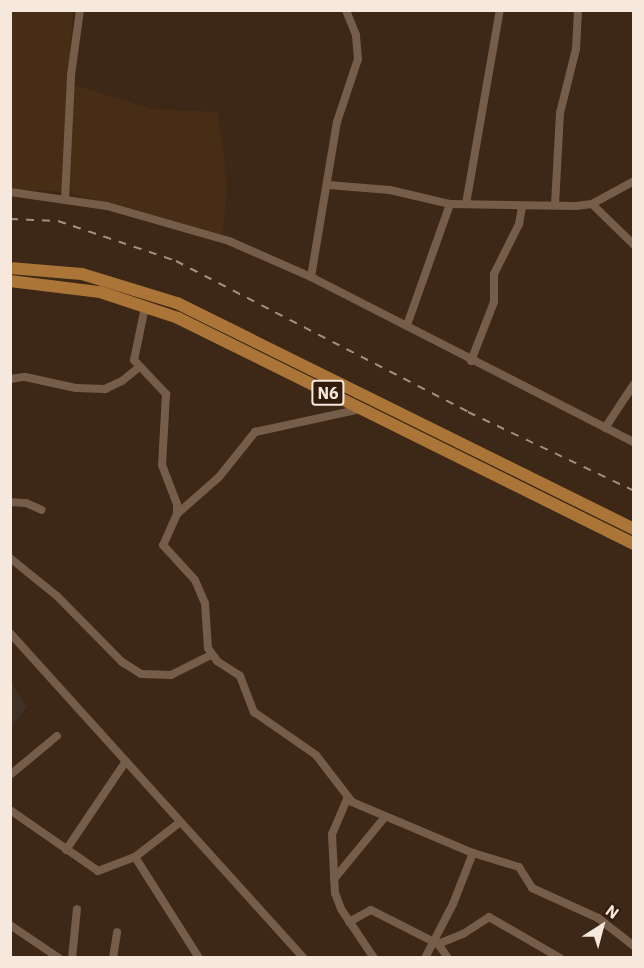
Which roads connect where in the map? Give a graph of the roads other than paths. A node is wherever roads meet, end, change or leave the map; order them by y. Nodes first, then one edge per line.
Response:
1 (80, 10) edge
2 (346, 10) edge
3 (501, 10) edge
4 (578, 10) edge
5 (633, 181) edge
6 (328, 185) junction
7 (10, 192) edge
8 (65, 199) junction
9 (450, 204) junction
10 (466, 204) junction
11 (592, 204) junction
12 (555, 205) junction
13 (522, 207) junction
14 (633, 245) edge
15 (10, 268) edge
16 (311, 277) junction
17 (10, 281) edge
18 (145, 307) junction
19 (407, 325) junction
20 (471, 361) junction
21 (139, 367) junction
22 (10, 379) edge
23 (633, 384) edge
24 (361, 409) junction
25 (605, 428) junction
26 (633, 442) edge
27 (10, 502) edge
28 (42, 510) dead end
29 (177, 514) junction
30 (633, 530) edge
31 (633, 544) edge
32 (10, 558) edge
33 (10, 633) edge
34 (211, 655) junction
35 (57, 736) dead end
36 (126, 761) junction
37 (10, 775) edge
38 (347, 799) junction
39 (10, 810) edge
40 (385, 818) junction
41 (178, 823) junction
42 (66, 850) junction
43 (473, 853) junction
44 (135, 857) junction
45 (334, 879) junction
46 (77, 909) dead end
47 (349, 922) junction
48 (10, 925) edge
49 (117, 932) dead end
50 (436, 944) junction
51 (633, 946) edge
52 (59, 957) edge
53 (72, 957) edge
54 (113, 957) edge
55 (199, 957) edge
56 (304, 957) edge
57 (374, 957) edge
58 (425, 957) edge
59 (448, 957) edge
60 (560, 957) edge

1 - 8 street
2 - 6 street
3 - 10 street
4 - 12 street
5 - 11 street
6 - 9 street
6 - 16 street
7 - 8 street
8 - 16 street
9 - 10 street
9 - 19 street
10 - 13 street
11 - 12 street
11 - 14 street
12 - 13 street
13 - 20 street
15 - 30 highway, N6
16 - 19 street
17 - 18 highway, N6
18 - 21 street
18 - 24 highway, N6
19 - 20 street
20 - 25 street
21 - 22 street
21 - 29 street
23 - 25 street
24 - 29 street
24 - 31 highway, N6
25 - 26 street
27 - 28 street
29 - 34 street
32 - 34 street
33 - 36 street
34 - 38 street
35 - 37 street
36 - 41 street
36 - 42 street
38 - 40 street
38 - 45 street
39 - 42 street
40 - 43 street
40 - 45 street
41 - 44 street
41 - 56 street
42 - 44 street
43 - 50 street
43 - 51 street
44 - 55 street
45 - 47 street
46 - 53 street
47 - 50 street
47 - 57 street
48 - 52 street
49 - 54 street
50 - 58 street
50 - 59 street
50 - 60 street

